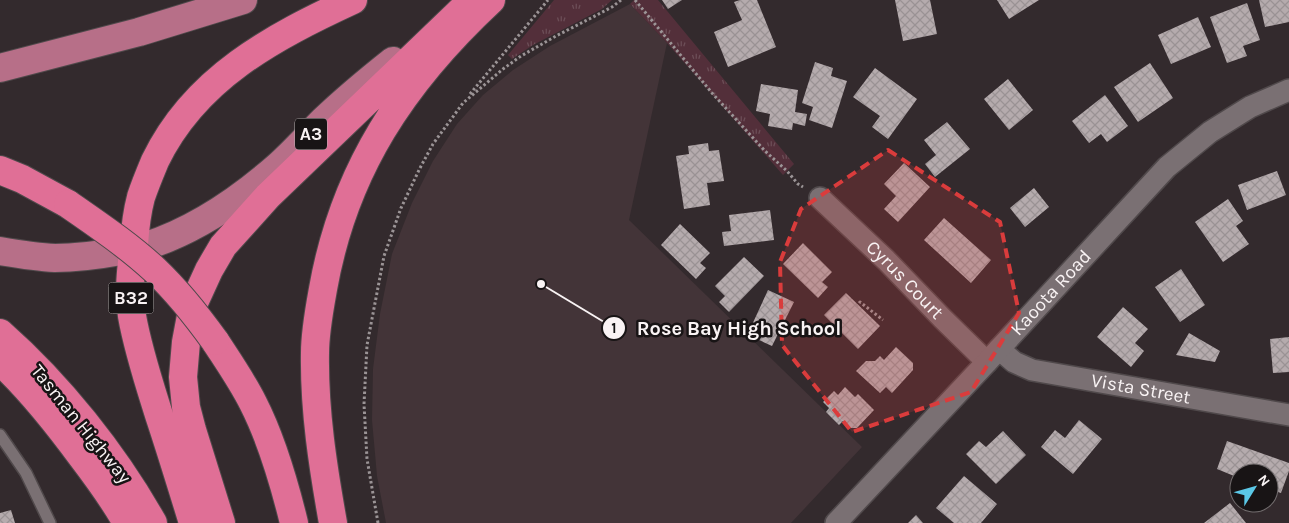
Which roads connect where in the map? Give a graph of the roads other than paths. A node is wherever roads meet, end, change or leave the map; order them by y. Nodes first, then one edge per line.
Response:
1 (243, 0) edge
2 (353, 0) edge
3 (478, 2) edge
4 (0, 68) edge
5 (1289, 90) edge
6 (0, 170) edge
7 (820, 198) road end
8 (0, 251) edge
9 (0, 333) edge
10 (993, 356) junction
11 (0, 361) edge
12 (1289, 415) edge
13 (0, 435) edge
14 (50, 523) edge
15 (127, 523) edge
16 (153, 523) edge
17 (194, 523) edge
18 (221, 523) edge
19 (294, 523) edge
20 (333, 523) edge
21 (836, 523) edge

1 - 4 main road
2 - 17 highway, B32
3 - 8 main road, A3
3 - 18 highway, A3
3 - 20 highway
5 - 10 street, Kaoota Road
6 - 19 highway, bridge
7 - 10 street, Cyrus Court
9 - 16 highway, Tasman Highway
10 - 12 street, Vista Street
10 - 21 street, Kaoota Road
11 - 15 highway, Tasman Highway
13 - 14 lane

